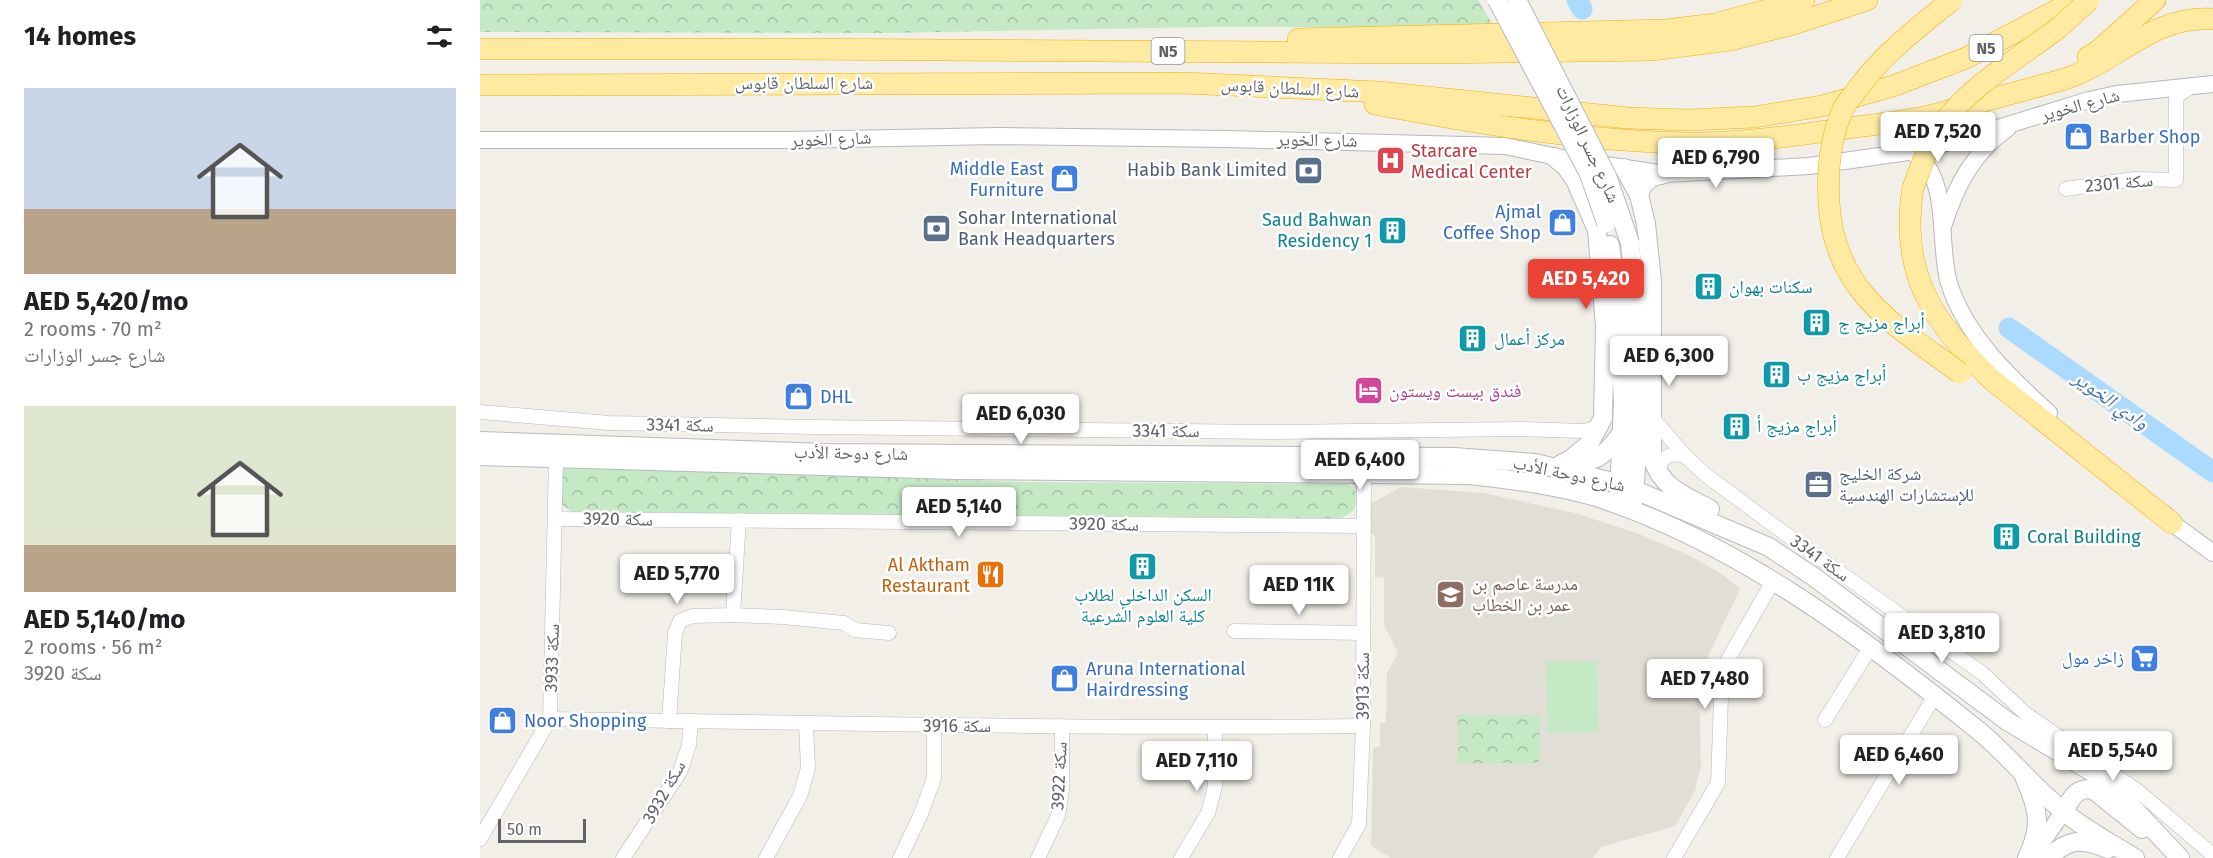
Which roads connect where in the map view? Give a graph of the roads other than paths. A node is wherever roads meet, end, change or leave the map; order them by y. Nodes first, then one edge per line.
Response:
1 (1497, 0) edge
2 (1517, 0) edge
3 (1804, 0) edge
4 (1952, 0) edge
5 (2076, 0) edge
6 (2089, 0) edge
7 (2135, 0) edge
8 (2155, 0) edge
9 (1859, 4) edge
10 (2213, 19) edge
11 (480, 50) edge
12 (1195, 51) junction
13 (2098, 51) junction
14 (2213, 84) edge
15 (480, 85) edge
16 (2041, 85) junction
17 (2194, 85) junction
18 (1325, 89) junction
19 (2016, 122) junction
20 (480, 140) edge
21 (1908, 152) junction
22 (1554, 157) junction
23 (1624, 168) junction
24 (1665, 174) junction
25 (2066, 189) dead end
26 (1639, 195) junction
27 (1646, 224) junction
28 (1601, 226) junction
29 (1943, 228) junction
30 (480, 412) edge
31 (1651, 416) junction
32 (1599, 427) junction
33 (1565, 430) junction
34 (1624, 430) junction
35 (480, 441) edge
36 (480, 456) edge
37 (1685, 456) junction
38 (556, 459) junction
39 (1569, 459) junction
40 (1534, 463) junction
41 (1364, 473) junction
42 (1657, 473) junction
43 (1628, 486) junction
44 (1625, 508) junction
45 (555, 519) junction
46 (739, 520) junction
47 (2172, 522) junction
48 (1364, 526) junction
49 (1769, 547) junction
50 (2213, 553) edge
51 (1773, 581) junction
52 (734, 615) junction
53 (1234, 632) dead end
54 (890, 633) dead end
55 (1364, 633) junction
56 (1870, 648) junction
57 (1982, 674) junction
58 (1965, 690) junction
59 (1934, 697) junction
60 (550, 719) junction
61 (1825, 720) dead end
62 (669, 721) junction
63 (691, 721) junction
64 (806, 724) junction
65 (934, 726) junction
66 (1062, 726) junction
67 (1363, 726) junction
68 (1215, 728) junction
69 (2020, 770) junction
70 (2118, 811) junction
71 (2063, 812) junction
72 (480, 839) edge
73 (2174, 852) edge
74 (2213, 855) edge
75 (623, 858) edge
76 (766, 858) edge
77 (900, 858) edge
78 (1038, 858) edge
79 (1181, 858) edge
80 (1340, 858) edge
81 (1674, 858) edge
82 (1837, 858) edge
83 (2029, 858) edge
84 (2048, 858) edge
85 (2135, 858) edge

1 - 28 main road, شارع جسر الوزارات, bridge
2 - 43 main road, شارع جسر الوزارات, bridge
3 - 12 highway
4 - 47 highway, bridge
5 - 18 highway, شارع السلطان قابوس / N5
6 - 47 highway, bridge
7 - 13 highway
8 - 13 highway
9 - 12 highway, شارع السلطان قابوس / N5
10 - 16 highway
11 - 12 highway, شارع السلطان قابوس / N5
13 - 16 highway
14 - 17 street, شارع الخوير
15 - 18 highway, شارع السلطان قابوس / N5
16 - 18 highway
17 - 19 street, شارع الخوير
17 - 25 street, سكة 2301
19 - 21 street, شارع الخوير
19 - 29 street
20 - 22 street, شارع الخوير
21 - 24 street, شارع الخوير
21 - 29 street
22 - 23 street, شارع الخوير
22 - 28 main road
23 - 24 street, شارع الخوير
23 - 26 main road
24 - 26 main road
26 - 27 main road
27 - 28 main road
27 - 31 main road
28 - 32 main road
28 - 34 main road, شارع جسر الوزارات
29 - 47 street
30 - 33 street, سكة 3341
31 - 37 street, سكة 3341
31 - 42 main road
32 - 33 street, سكة 3341
32 - 39 main road
33 - 39 street
34 - 39 main road
34 - 43 main road, شارع جسر الوزارات
35 - 40 main road, شارع دوحة الأدب
36 - 38 main road, شارع دوحة الأدب
37 - 42 street
37 - 57 street, سكة 3341
38 - 41 main road, شارع دوحة الأدب
38 - 45 street, سكة 3933
39 - 40 main road
40 - 43 main road, شارع دوحة الأدب
41 - 44 main road, شارع دوحة الأدب
41 - 48 street, سكة 3913
42 - 49 main road
43 - 44 main road, شارع جسر الوزارات
43 - 49 main road, شارع دوحة الأدب
44 - 51 main road, شارع دوحة الأدب
45 - 46 street, سكة 3920
45 - 60 street, سكة 3933
46 - 48 street, سكة 3920
46 - 52 street
47 - 50 street
48 - 55 street, سكة 3913
49 - 58 main road, شارع دوحة الأدب
51 - 56 main road, شارع دوحة الأدب
51 - 81 street
52 - 54 street
52 - 62 street
53 - 55 street
55 - 67 street, سكة 3913
56 - 59 main road, شارع دوحة الأدب
56 - 61 street
57 - 58 street
57 - 74 street, سكة 3341
58 - 73 main road, شارع دوحة الأدب
59 - 69 main road, شارع دوحة الأدب
59 - 82 street
60 - 62 street, سكة 3916
60 - 72 street, سكة 3933
62 - 63 street, سكة 3916
63 - 64 street, سكة 3916
63 - 75 street, سكة 3932
64 - 65 street, سكة 3916
64 - 76 street
65 - 66 street, سكة 3916
65 - 77 street
66 - 68 street, سكة 3916
66 - 78 street, سكة 3922
67 - 68 street, سكة 3916
67 - 80 street, سكة 3913
68 - 79 street
69 - 71 main road, شارع دوحة الأدب
69 - 83 main road
70 - 71 main road
70 - 73 main road
70 - 85 main road
71 - 83 street
71 - 85 main road, شارع دوحة الأدب
84 - 85 main road

